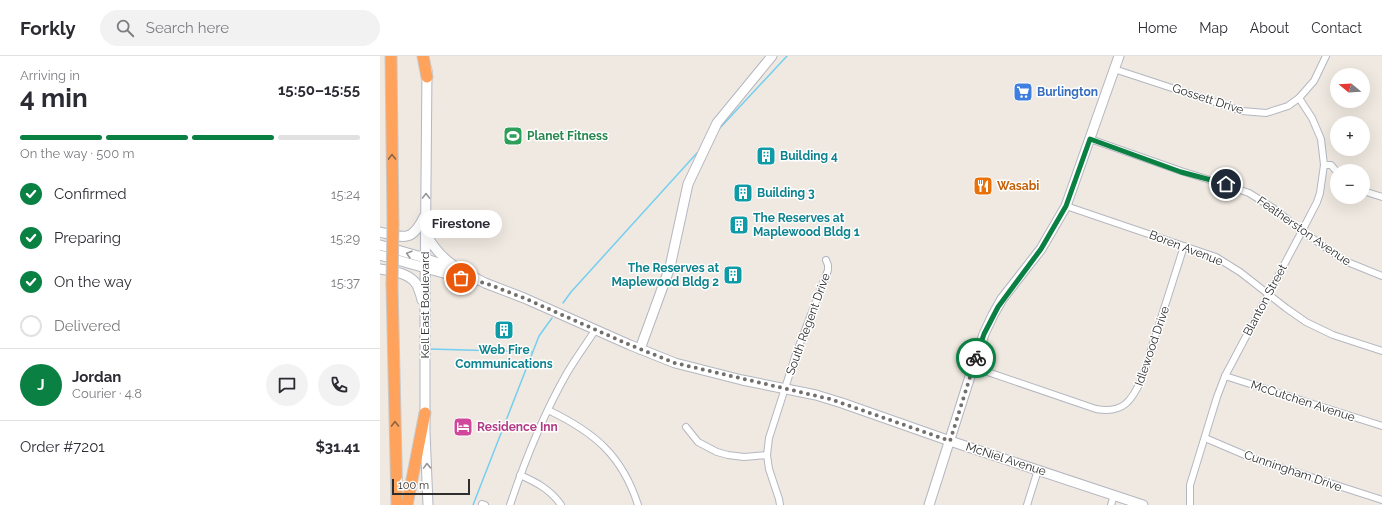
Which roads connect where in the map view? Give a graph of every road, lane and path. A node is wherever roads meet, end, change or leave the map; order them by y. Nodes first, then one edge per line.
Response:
1 (391, 56) edge
2 (423, 56) edge
3 (427, 56) edge
4 (772, 56) edge
5 (1119, 56) edge
6 (1326, 56) edge
7 (1114, 69) junction
8 (427, 77) junction
9 (1299, 98) junction
10 (1090, 139) junction
11 (1324, 165) junction
12 (1330, 165) edge
13 (1370, 193) edge
14 (1382, 197) edge
15 (1066, 206) junction
16 (426, 215) junction
17 (1302, 231) junction
18 (380, 232) edge
19 (426, 232) junction
20 (380, 245) edge
21 (1184, 246) junction
22 (380, 256) edge
23 (425, 259) junction
24 (826, 260) dead end
25 (425, 268) junction
26 (380, 269) edge
27 (464, 272) junction
28 (445, 274) junction
29 (1382, 276) edge
30 (485, 283) junction
31 (425, 294) junction
32 (1268, 294) junction
33 (425, 307) junction
34 (596, 329) junction
35 (640, 349) junction
36 (1382, 351) edge
37 (973, 367) junction
38 (1225, 376) junction
39 (785, 388) junction
40 (548, 410) junction
41 (425, 413) junction
42 (1382, 426) edge
43 (686, 427) dead end
44 (1205, 438) junction
45 (950, 441) junction
46 (767, 455) junction
47 (1038, 470) junction
48 (520, 475) junction
49 (1114, 496) junction
50 (1382, 500) edge
51 (397, 505) edge
52 (407, 505) edge
53 (428, 505) edge
54 (510, 505) edge
55 (561, 505) edge
56 (638, 505) edge
57 (780, 505) edge
58 (929, 505) edge
59 (1027, 505) edge
60 (1111, 505) edge
61 (1143, 505) edge
62 (1190, 505) edge

51 -> 1 highway, bridge
2 - 8 highway
3 - 8 street, Kell East Boulevard
4 - 35 street
5 - 7 street
6 - 9 street, Gossett Drive
7 - 9 street, Gossett Drive
7 - 10 street
16 -> 8 street, Kell East Boulevard
9 - 11 street, Blanton Street
10 - 15 street
10 - 17 street, Featherston Avenue
11 - 12 street
11 - 17 street, Blanton Street
13 - 14 street
15 - 21 street, Boren Avenue
15 - 37 street
16 - 18 street
16 - 19 street, Kell East Boulevard
17 - 29 street, Featherston Avenue
17 - 32 street, Blanton Street
19 - 23 street, Kell East Boulevard
19 - 27 street
23 -> 20 street, McNiel Avenue
21 - 32 street, Boren Avenue
21 - 37 street, Idlewood Drive
22 - 25 street, McNiel Avenue
23 - 25 street, Kell East Boulevard
23 - 27 street, McNiel Avenue
24 - 39 street, South Regent Drive
25 - 28 street, McNiel Avenue
25 - 31 street, Kell East Boulevard
26 - 33 street
27 - 30 street, McNiel Avenue
28 - 30 street, McNiel Avenue
28 - 31 street
30 - 34 street, McNiel Avenue
31 - 33 street, Kell East Boulevard
32 - 36 street, Boren Avenue
32 - 38 street, Blanton Street
33 - 41 street, Kell East Boulevard
34 - 35 street, McNiel Avenue
34 - 40 street
35 - 39 street, McNiel Avenue
37 - 45 street
38 - 42 street, McCutchen Avenue
38 - 44 street, Blanton Street
39 - 45 street, McNiel Avenue
39 - 46 street, South Regent Drive
40 - 48 street
40 - 56 street
41 - 52 highway
53 -> 41 street, Kell East Boulevard
43 - 46 street
44 - 50 street, Cunningham Drive
44 - 62 street, Blanton Street
45 - 47 street, McNiel Avenue
45 - 58 street
46 - 57 street, South Regent Drive
47 - 49 street, McNiel Avenue
47 - 59 street
48 - 54 street
48 - 55 street
49 - 60 street
49 - 61 street, McNiel Avenue

